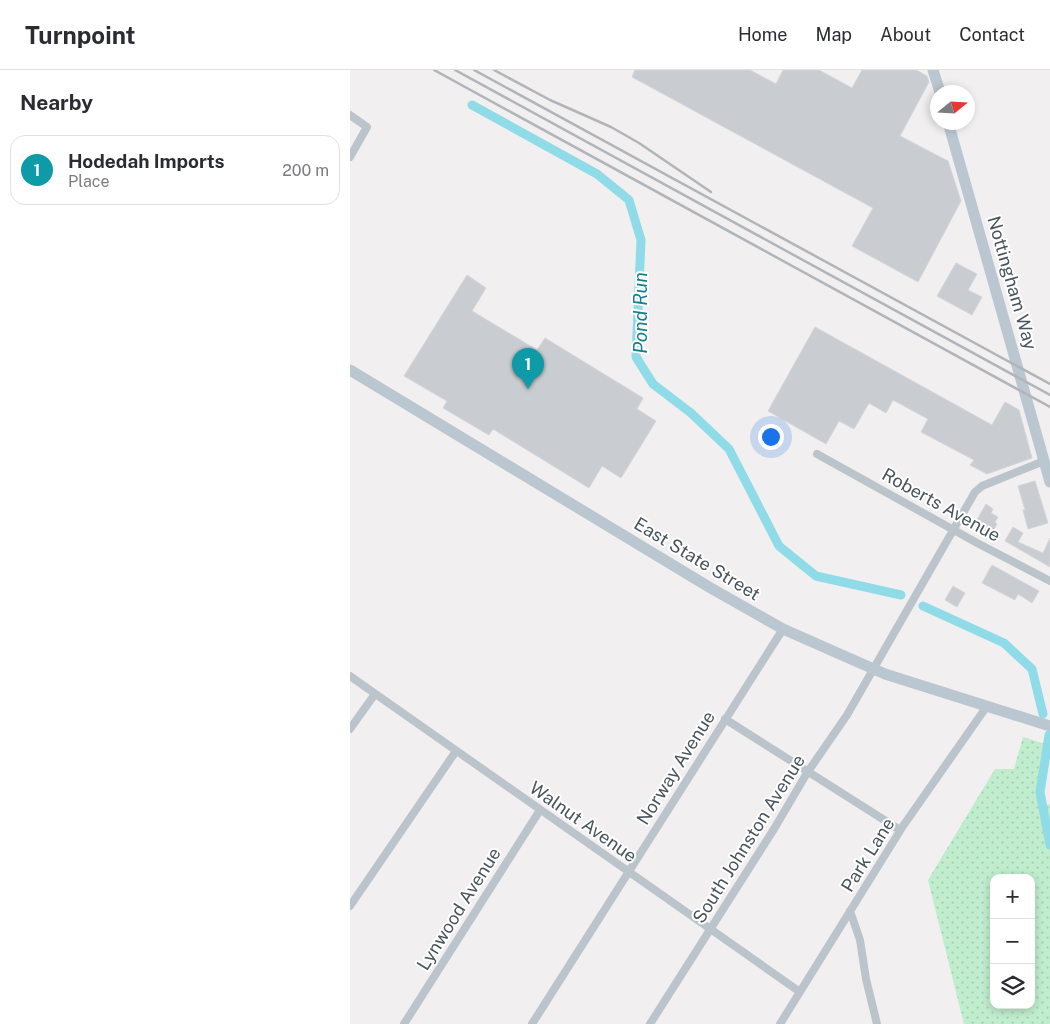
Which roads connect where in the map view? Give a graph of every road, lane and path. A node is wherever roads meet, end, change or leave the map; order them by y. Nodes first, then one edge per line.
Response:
1 (933, 70) edge
2 (938, 85) edge
3 (350, 115) edge
4 (950, 130) edge
5 (350, 157) edge
6 (350, 370) edge
7 (817, 454) dead end
8 (1044, 461) junction
9 (1050, 482) edge
10 (953, 530) junction
11 (1050, 581) edge
12 (783, 630) junction
13 (874, 670) junction
14 (350, 676) edge
15 (375, 694) junction
16 (987, 706) junction
17 (725, 719) junction
18 (1050, 726) edge
19 (350, 729) edge
20 (456, 751) junction
21 (807, 773) junction
22 (540, 810) junction
23 (900, 830) junction
24 (628, 872) junction
25 (350, 906) edge
26 (850, 911) junction
27 (710, 929) junction
28 (800, 992) junction
29 (404, 1024) edge
30 (532, 1024) edge
31 (650, 1024) edge
32 (780, 1024) edge
33 (877, 1024) edge

1 - 2 street
3 - 5 street
4 - 8 street, Nottingham Way
6 - 12 street, East State Street
7 - 10 street, Roberts Avenue
8 - 9 street, Nottingham Way
8 - 10 street, South Johnston Avenue
10 - 11 street, Roberts Avenue
10 - 13 street, South Johnston Avenue
12 - 13 street, East State Street
12 - 17 street, Norway Avenue
13 - 16 street, East State Street
13 - 21 street, South Johnston Avenue
14 - 15 street, Walnut Avenue
15 - 19 street
15 - 20 street, Walnut Avenue
16 - 18 street, East State Street
16 - 23 street, Park Lane
17 - 21 street
17 - 24 street, Norway Avenue
20 - 22 street, Walnut Avenue
20 - 25 street
21 - 23 street
21 - 27 street, South Johnston Avenue
22 - 24 street, Walnut Avenue
22 - 29 street, Lynwood Avenue
23 - 26 street, Park Lane
24 - 27 street, Walnut Avenue
24 - 30 street, Norway Avenue
26 - 28 street, Park Lane
26 - 33 street
27 - 28 street, Walnut Avenue
27 - 31 street, South Johnston Avenue
28 - 32 street, Park Lane

